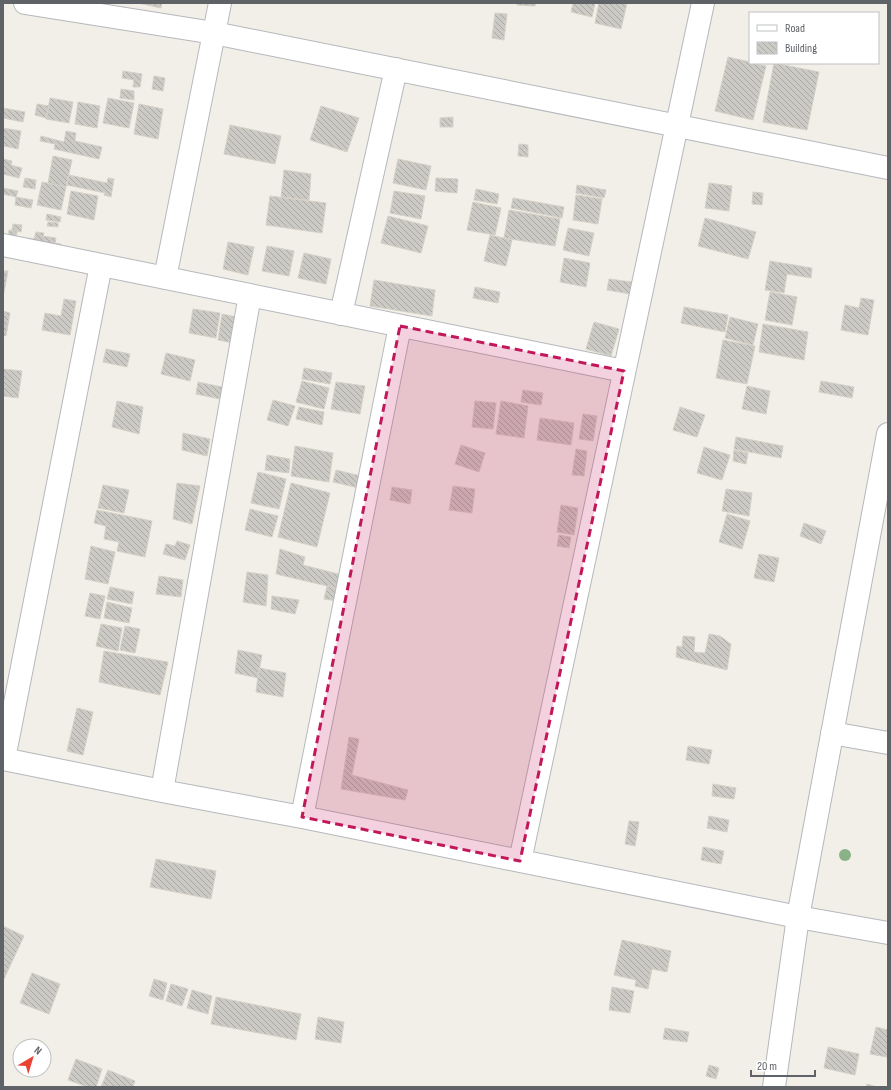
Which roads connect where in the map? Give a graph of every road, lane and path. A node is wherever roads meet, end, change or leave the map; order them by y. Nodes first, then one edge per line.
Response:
1 (25, 3) edge
2 (220, 3) edge
3 (703, 3) edge
4 (214, 33) junction
5 (396, 69) junction
6 (676, 125) junction
7 (888, 168) edge
8 (3, 245) edge
9 (101, 265) junction
10 (165, 278) junction
11 (250, 295) junction
12 (341, 314) junction
13 (400, 326) junction
14 (624, 371) junction
15 (888, 434) edge
16 (881, 511) edge
17 (832, 733) junction
18 (888, 744) edge
19 (3, 759) edge
20 (162, 791) junction
21 (302, 817) junction
22 (520, 861) junction
23 (798, 917) junction
24 (888, 933) edge
25 (774, 1087) edge

1 - 4 street
2 - 4 street
3 - 6 street
4 - 5 street
4 - 10 street
5 - 6 street
5 - 12 street
6 - 7 street
6 - 14 street
8 - 9 street
9 - 10 street
9 - 19 street
10 - 11 street
11 - 12 street
11 - 20 street
12 - 13 street
13 - 14 street
13 - 21 street
14 - 22 street
15 - 16 street
16 - 17 street
17 - 18 street
17 - 23 street
19 - 20 street
20 - 21 street
21 - 22 street
22 - 23 street
23 - 24 street
23 - 25 street

